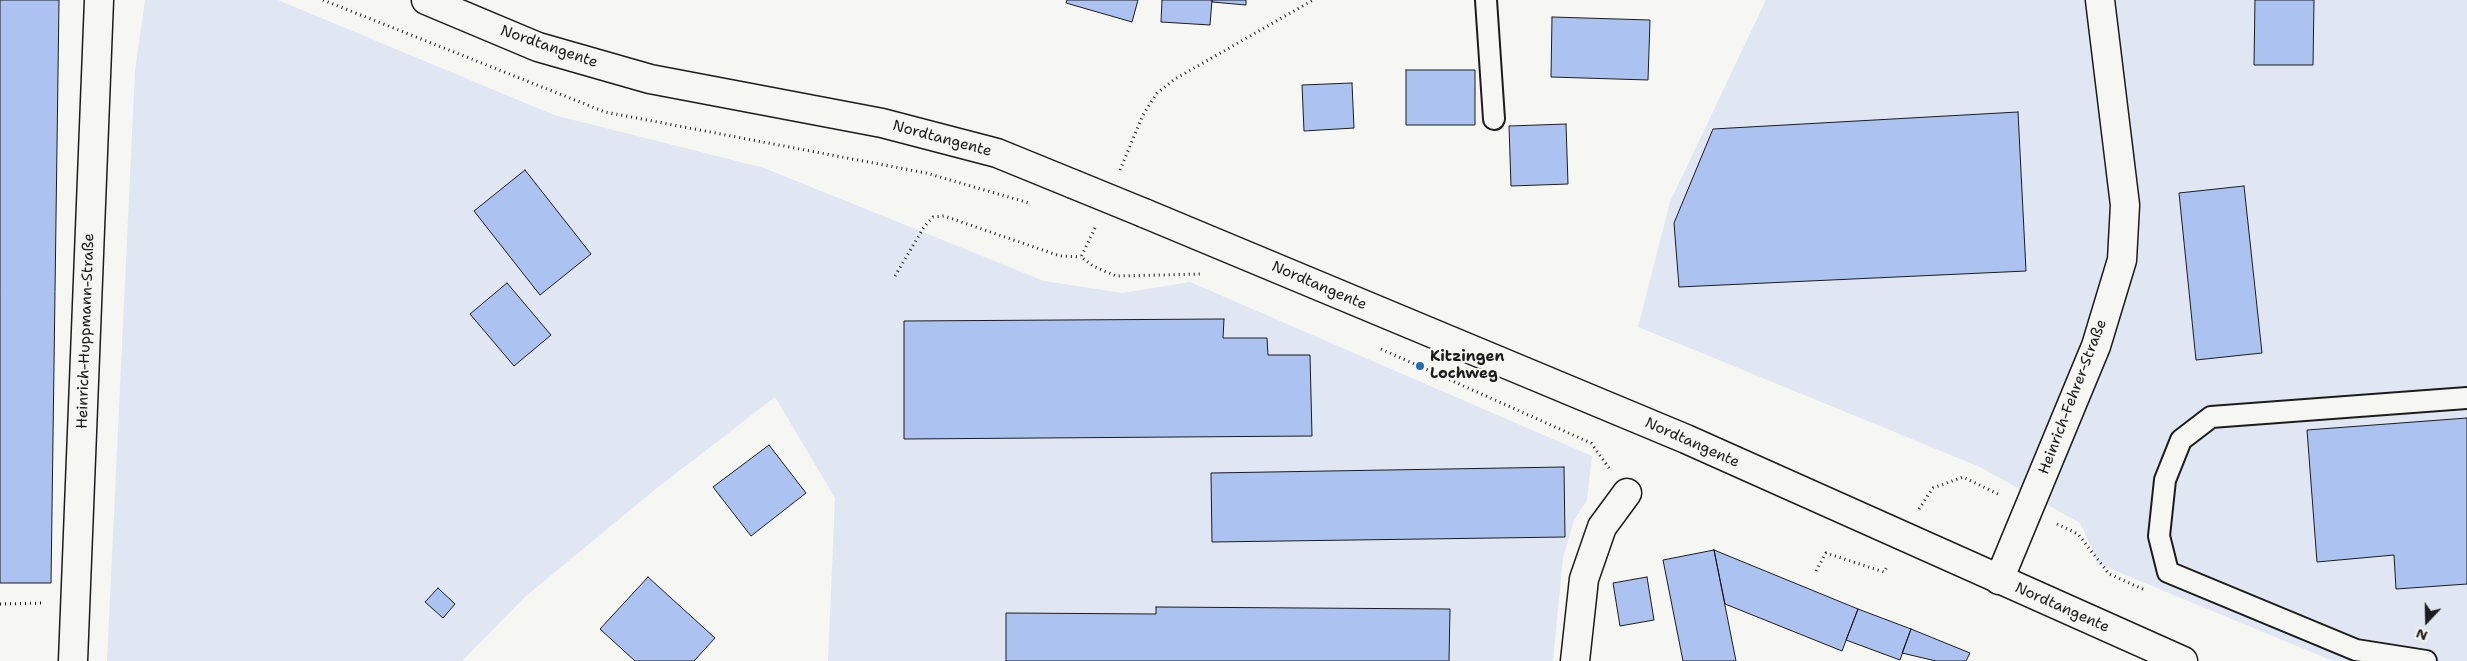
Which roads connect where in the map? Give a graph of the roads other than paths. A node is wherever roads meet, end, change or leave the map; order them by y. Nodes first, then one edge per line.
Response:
1 (99, 0) edge
2 (426, 0) edge
3 (1486, 0) edge
4 (2100, 0) edge
5 (1494, 119) dead end
6 (2467, 398) edge
7 (1627, 493) road end
8 (1999, 580) junction
9 (73, 661) edge
10 (1575, 661) edge
11 (2182, 661) edge
12 (2426, 661) edge

1 - 9 main road, Heinrich-Huppmann-Straße
2 - 8 main road, Nordtangente, bridge
3 - 5 lane
4 - 8 main road, Heinrich-Fehrer-Straße
6 - 12 lane
7 - 10 main road
8 - 11 main road, Nordtangente

